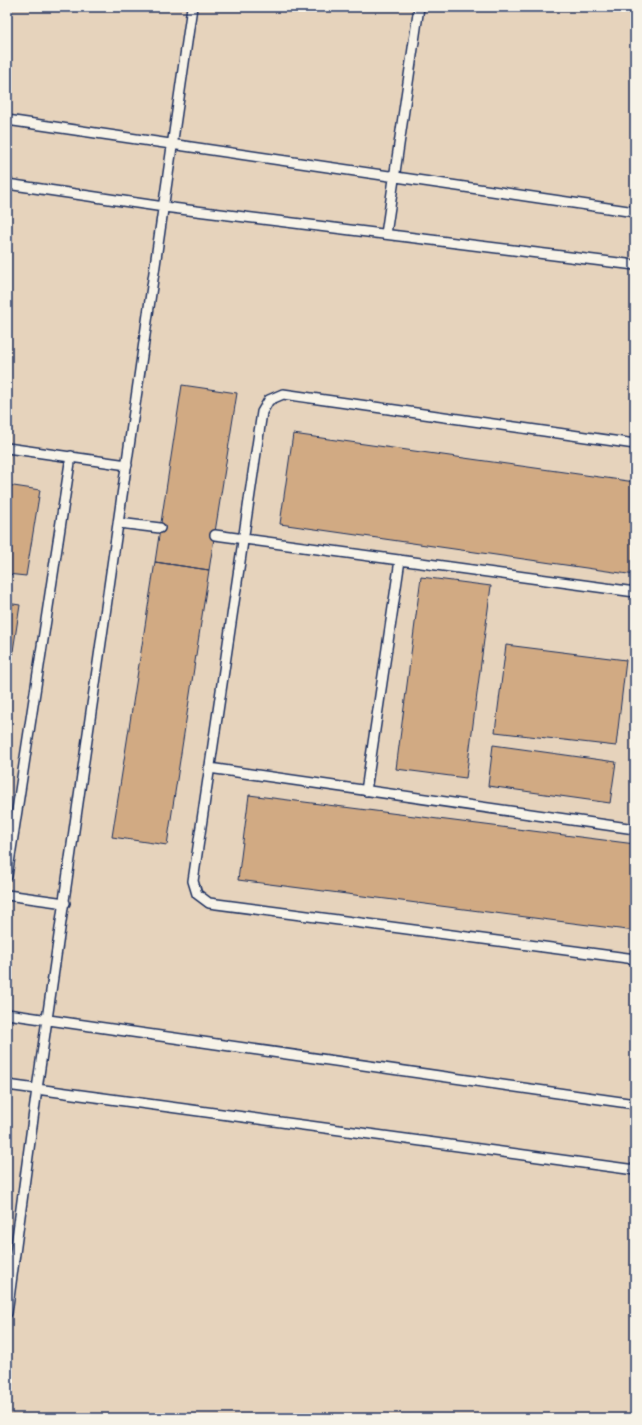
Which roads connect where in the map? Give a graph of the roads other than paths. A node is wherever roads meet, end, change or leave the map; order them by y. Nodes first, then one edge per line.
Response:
1 (192, 7) edge
2 (419, 7) edge
3 (7, 120) edge
4 (172, 143) junction
5 (395, 176) junction
6 (7, 184) edge
7 (164, 207) junction
8 (635, 212) edge
9 (386, 234) junction
10 (635, 264) edge
11 (635, 444) edge
12 (7, 448) edge
13 (71, 456) junction
14 (127, 465) junction
15 (119, 523) junction
16 (160, 528) dead end
17 (215, 535) dead end
18 (243, 539) junction
19 (400, 560) junction
20 (635, 592) edge
21 (209, 768) junction
22 (366, 790) junction
23 (635, 829) edge
24 (7, 876) edge
25 (7, 895) edge
26 (64, 903) junction
27 (635, 959) edge
28 (7, 1014) edge
29 (48, 1020) junction
30 (7, 1085) edge
31 (38, 1090) junction
32 (635, 1104) edge
33 (635, 1170) edge
34 (7, 1313) edge

1 - 4 lane
2 - 5 lane
3 - 4 lane
4 - 5 lane
4 - 7 lane
5 - 8 lane
5 - 9 lane
6 - 7 lane
7 - 9 lane
7 - 14 lane
9 - 10 lane
11 - 18 lane
12 - 13 lane
13 - 14 lane
13 - 24 lane
14 - 15 lane
15 - 16 lane
15 - 26 lane
17 - 18 lane
18 - 19 lane
18 - 21 lane
19 - 20 lane
19 - 22 lane
21 - 22 lane
21 - 27 lane
22 - 23 lane
25 - 26 lane
26 - 29 lane
28 - 29 lane
29 - 31 lane
29 - 32 lane
30 - 31 lane
31 - 33 lane
31 - 34 lane

